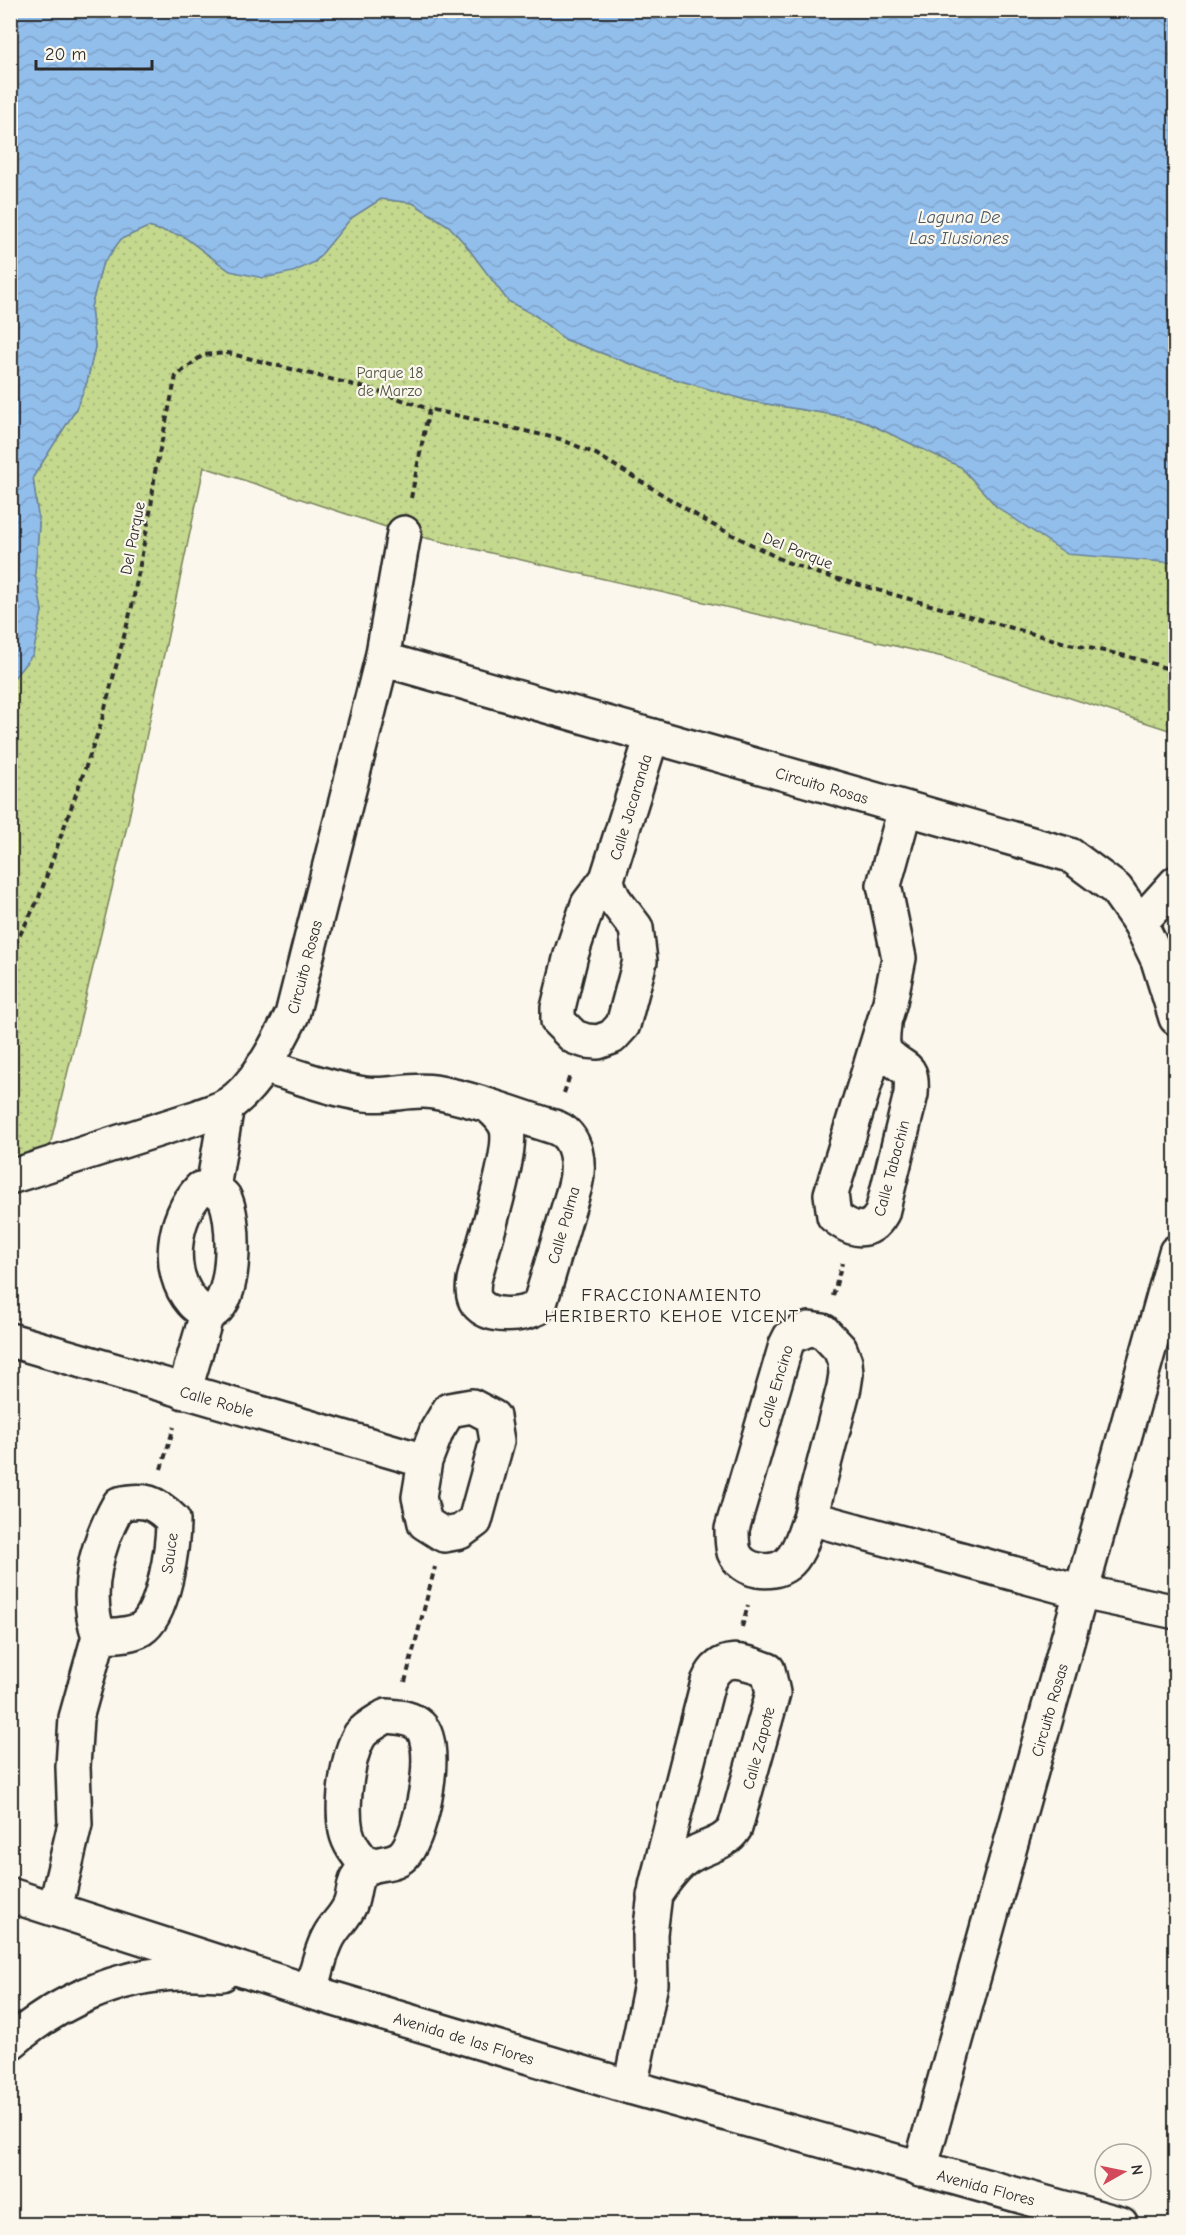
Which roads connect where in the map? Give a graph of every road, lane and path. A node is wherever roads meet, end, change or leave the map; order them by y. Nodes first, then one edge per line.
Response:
1 (429, 409) junction
2 (404, 533) joint
3 (382, 659) junction
4 (1176, 672) edge
5 (652, 736) junction
6 (905, 809) junction
7 (607, 879) junction
8 (1176, 884) edge
9 (1140, 923) junction
10 (10, 954) edge
11 (1176, 1018) edge
12 (884, 1024) junction
13 (580, 1040) junction
14 (263, 1065) junction
15 (227, 1105) junction
16 (490, 1107) junction
17 (554, 1127) junction
18 (10, 1177) edge
19 (213, 1188) junction
20 (852, 1227) junction
21 (1176, 1251) edge
22 (207, 1314) junction
23 (823, 1331) junction
24 (10, 1340) edge
25 (184, 1392) junction
26 (425, 1461) junction
27 (151, 1503) junction
28 (810, 1518) junction
29 (444, 1535) junction
30 (757, 1569) junction
31 (1082, 1592) junction
32 (1176, 1612) edge
33 (99, 1636) junction
34 (734, 1660) junction
35 (396, 1717) junction
36 (367, 1866) junction
37 (10, 1895) edge
38 (654, 1896) junction
39 (55, 1909) junction
40 (303, 1990) junction
41 (10, 2043) edge
42 (630, 2087) junction
43 (920, 2169) junction
44 (1121, 2224) edge

1 - 2 path
1 - 4 path, Del Parque
1 - 10 path, Del Parque
2 - 3 street, Circuito Rosas
3 - 5 street, Circuito Rosas
3 - 14 street, Circuito Rosas
5 - 6 street, Circuito Rosas
5 - 7 street, Calle Jacaranda
6 - 9 street, Circuito Rosas
6 - 12 street, Calle Tabachin
7 - 13 street, Calle Jacaranda
7 - 13 street, Calle Jacaranda
8 - 9 street
9 - 11 street, Circuito Rosas
12 - 20 street, Calle Tabachin
12 - 20 street, Calle Tabachin
13 - 17 path
14 - 15 street, Circuito Rosas
14 - 16 street
15 - 18 street, Circuito Rosas
15 - 19 street
16 - 17 street
16 - 17 street, Calle Palma
19 - 22 street
19 - 22 street
20 - 23 path
21 - 31 street, Circuito Rosas
22 - 25 street
23 - 28 street
23 - 30 street, Calle Encino
24 - 25 street, Calle Roble
25 - 26 street, Calle Roble
25 - 27 path
26 - 29 street
26 - 29 street
27 - 33 street
27 - 33 street, Sauce
28 - 30 street
28 - 31 street
29 - 35 path
30 - 34 path
31 - 32 street
31 - 43 street, Circuito Rosas
33 - 39 street
34 - 38 street
34 - 38 street, Calle Zapote
35 - 36 street
35 - 36 street
36 - 40 street
37 - 39 street, Avenida de las Flores
38 - 42 street
39 - 40 street, Avenida de las Flores
40 - 41 street
40 - 42 street, Avenida de las Flores
42 - 43 street, Avenida de las Flores
43 - 44 street, Avenida Flores

